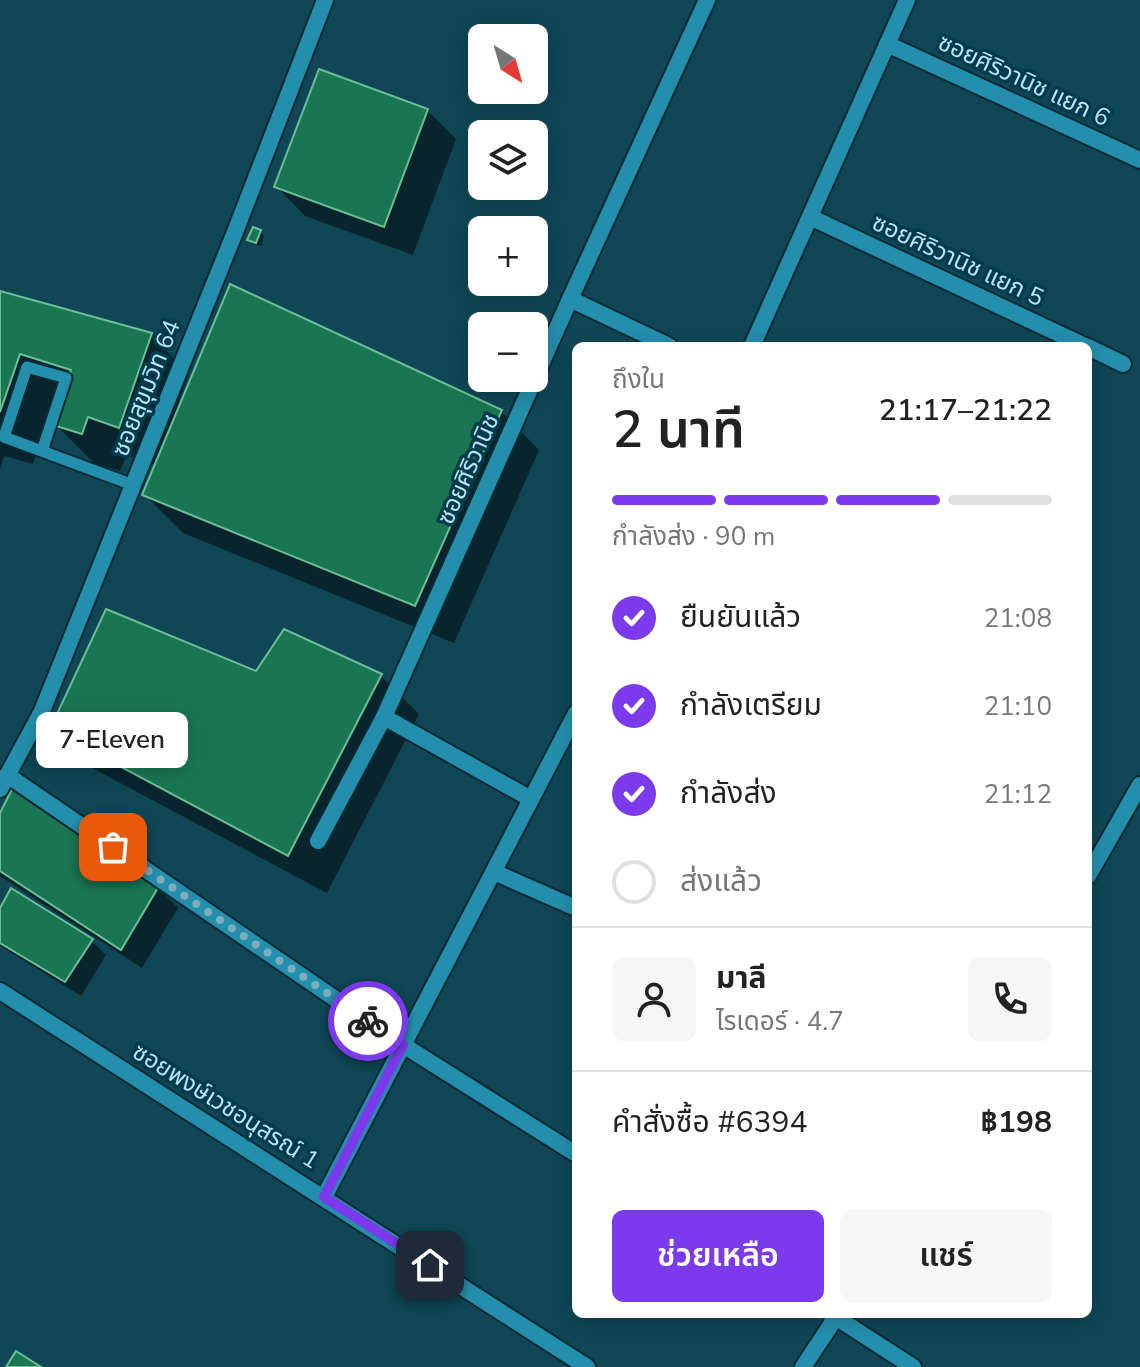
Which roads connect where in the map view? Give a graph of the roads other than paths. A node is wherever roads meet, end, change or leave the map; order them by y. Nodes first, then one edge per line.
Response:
1 (325, 0) edge
2 (707, 0) edge
3 (907, 0) edge
4 (887, 44) junction
5 (1140, 160) edge
6 (810, 217) junction
7 (570, 299) junction
8 (661, 342) edge
9 (754, 342) edge
10 (1076, 342) edge
11 (1092, 349) edge
12 (1123, 364) dead end
13 (42, 451) junction
14 (133, 485) junction
15 (384, 717) junction
16 (572, 721) edge
17 (4, 782) edge
18 (1140, 785) edge
19 (531, 799) junction
20 (318, 841) dead end
21 (1092, 843) edge
22 (1106, 845) junction
23 (1092, 869) edge
24 (494, 872) junction
25 (572, 906) edge
26 (0, 991) edge
27 (403, 1045) junction
28 (572, 1151) edge
29 (324, 1197) junction
30 (833, 1318) edge
31 (840, 1318) edge
32 (587, 1367) edge
33 (803, 1367) edge
34 (913, 1367) edge

1 - 14 street, ซอยสุขุมวิท 64
2 - 7 street, ซอยศิริวานิช
3 - 4 street
4 - 5 street, ซอยศิริวานิช แยก 6
4 - 6 street
6 - 9 street
6 - 10 street, ซอยศิริวานิช แยก 5
7 - 8 street
7 - 15 street, ซอยศิริวานิช
11 - 12 street, ซอยศิริวานิช แยก 5
13 - 13 lane
13 - 14 lane
14 - 17 street, ซอยสุขุมวิท 64
15 - 19 street
15 - 20 street, ซอยศิริวานิช
16 - 19 street
17 - 27 street
18 - 22 street
19 - 24 street
21 - 22 street
22 - 23 street
24 - 25 street
24 - 27 street
26 - 29 street, ซอยพงษ์เวชอนุสรณ์ 1
27 - 28 street
27 - 29 street
29 - 32 street, ซอยพงษ์เวชอนุสรณ์ 1
30 - 33 street
31 - 34 street

